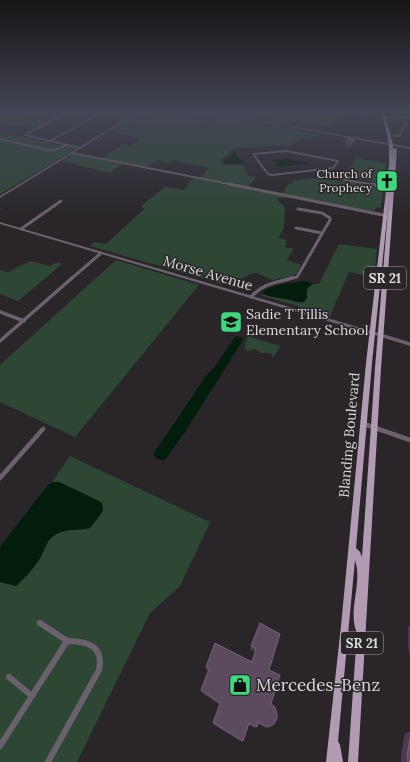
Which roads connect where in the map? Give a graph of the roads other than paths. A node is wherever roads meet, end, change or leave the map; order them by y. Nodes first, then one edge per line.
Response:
1 (37, 148) edge
2 (63, 148) edge
3 (80, 148) edge
4 (393, 148) edge
5 (72, 153) junction
6 (393, 165) junction
7 (320, 170) junction
8 (388, 184) junction
9 (393, 188) junction
10 (392, 193) junction
11 (0, 197) edge
12 (61, 202) dead end
13 (298, 209) dead end
14 (388, 216) junction
15 (0, 223) edge
16 (296, 228) dead end
17 (21, 230) junction
18 (322, 233) junction
19 (381, 247) junction
20 (388, 248) junction
21 (101, 253) junction
22 (377, 286) junction
23 (384, 287) junction
24 (251, 297) junction
25 (0, 312) edge
26 (24, 321) junction
27 (372, 333) junction
28 (380, 336) junction
29 (0, 341) edge
30 (410, 344) edge
31 (369, 363) junction
32 (377, 378) junction
33 (364, 424) junction
34 (374, 428) junction
35 (43, 429) dead end
36 (410, 440) edge
37 (0, 478) edge
38 (352, 550) junction
39 (40, 623) dead end
40 (362, 640) junction
41 (68, 641) junction
42 (9, 677) dead end
43 (32, 696) junction
44 (334, 739) junction
45 (0, 746) edge
46 (48, 762) edge
47 (331, 762) edge
48 (338, 762) edge
49 (353, 762) edge

1 - 2 street
3 - 5 street
4 - 6 main road, Blanding Boulevard / SR 21
5 - 11 street
5 - 14 street
6 - 8 main road, Blanding Boulevard / SR 21
6 - 9 main road, Blanding Boulevard / SR 21
7 - 7 street
7 - 8 street
8 - 9 main road
8 - 10 main road
8 - 14 main road, Blanding Boulevard / SR 21
9 - 10 main road, Blanding Boulevard / SR 21
10 - 14 main road, Blanding Boulevard / SR 21
12 - 17 street
13 - 18 street
14 - 19 main road, Blanding Boulevard / SR 21
14 - 20 main road, Blanding Boulevard / SR 21
15 - 17 street, Morse Avenue
16 - 18 street
17 - 21 street, Morse Avenue
18 - 24 street
19 - 20 main road
19 - 22 main road, Blanding Boulevard / SR 21
20 - 23 main road, Blanding Boulevard / SR 21
21 - 24 street, Morse Avenue
21 - 26 street
22 - 23 main road
22 - 27 main road, Blanding Boulevard / SR 21
23 - 28 main road, Blanding Boulevard / SR 21
24 - 27 street, Morse Avenue
25 - 26 street
26 - 29 street
27 - 28 street, Morse Avenue
27 - 31 main road, Blanding Boulevard / SR 21
28 - 30 street, Morse Avenue
28 - 32 main road, Blanding Boulevard / SR 21
31 - 32 main road
31 - 33 main road, Blanding Boulevard / SR 21
32 - 34 main road, Blanding Boulevard / SR 21
33 - 34 street
33 - 38 main road, Blanding Boulevard / SR 21
34 - 36 street
34 - 40 main road, Blanding Boulevard / SR 21
35 - 37 street
38 - 40 main road
38 - 44 main road, Blanding Boulevard / SR 21
39 - 41 street
40 - 49 main road, Blanding Boulevard / SR 21
41 - 43 street
41 - 46 street
42 - 43 street
43 - 45 street
44 - 47 main road, Blanding Boulevard / SR 21
44 - 48 main road

